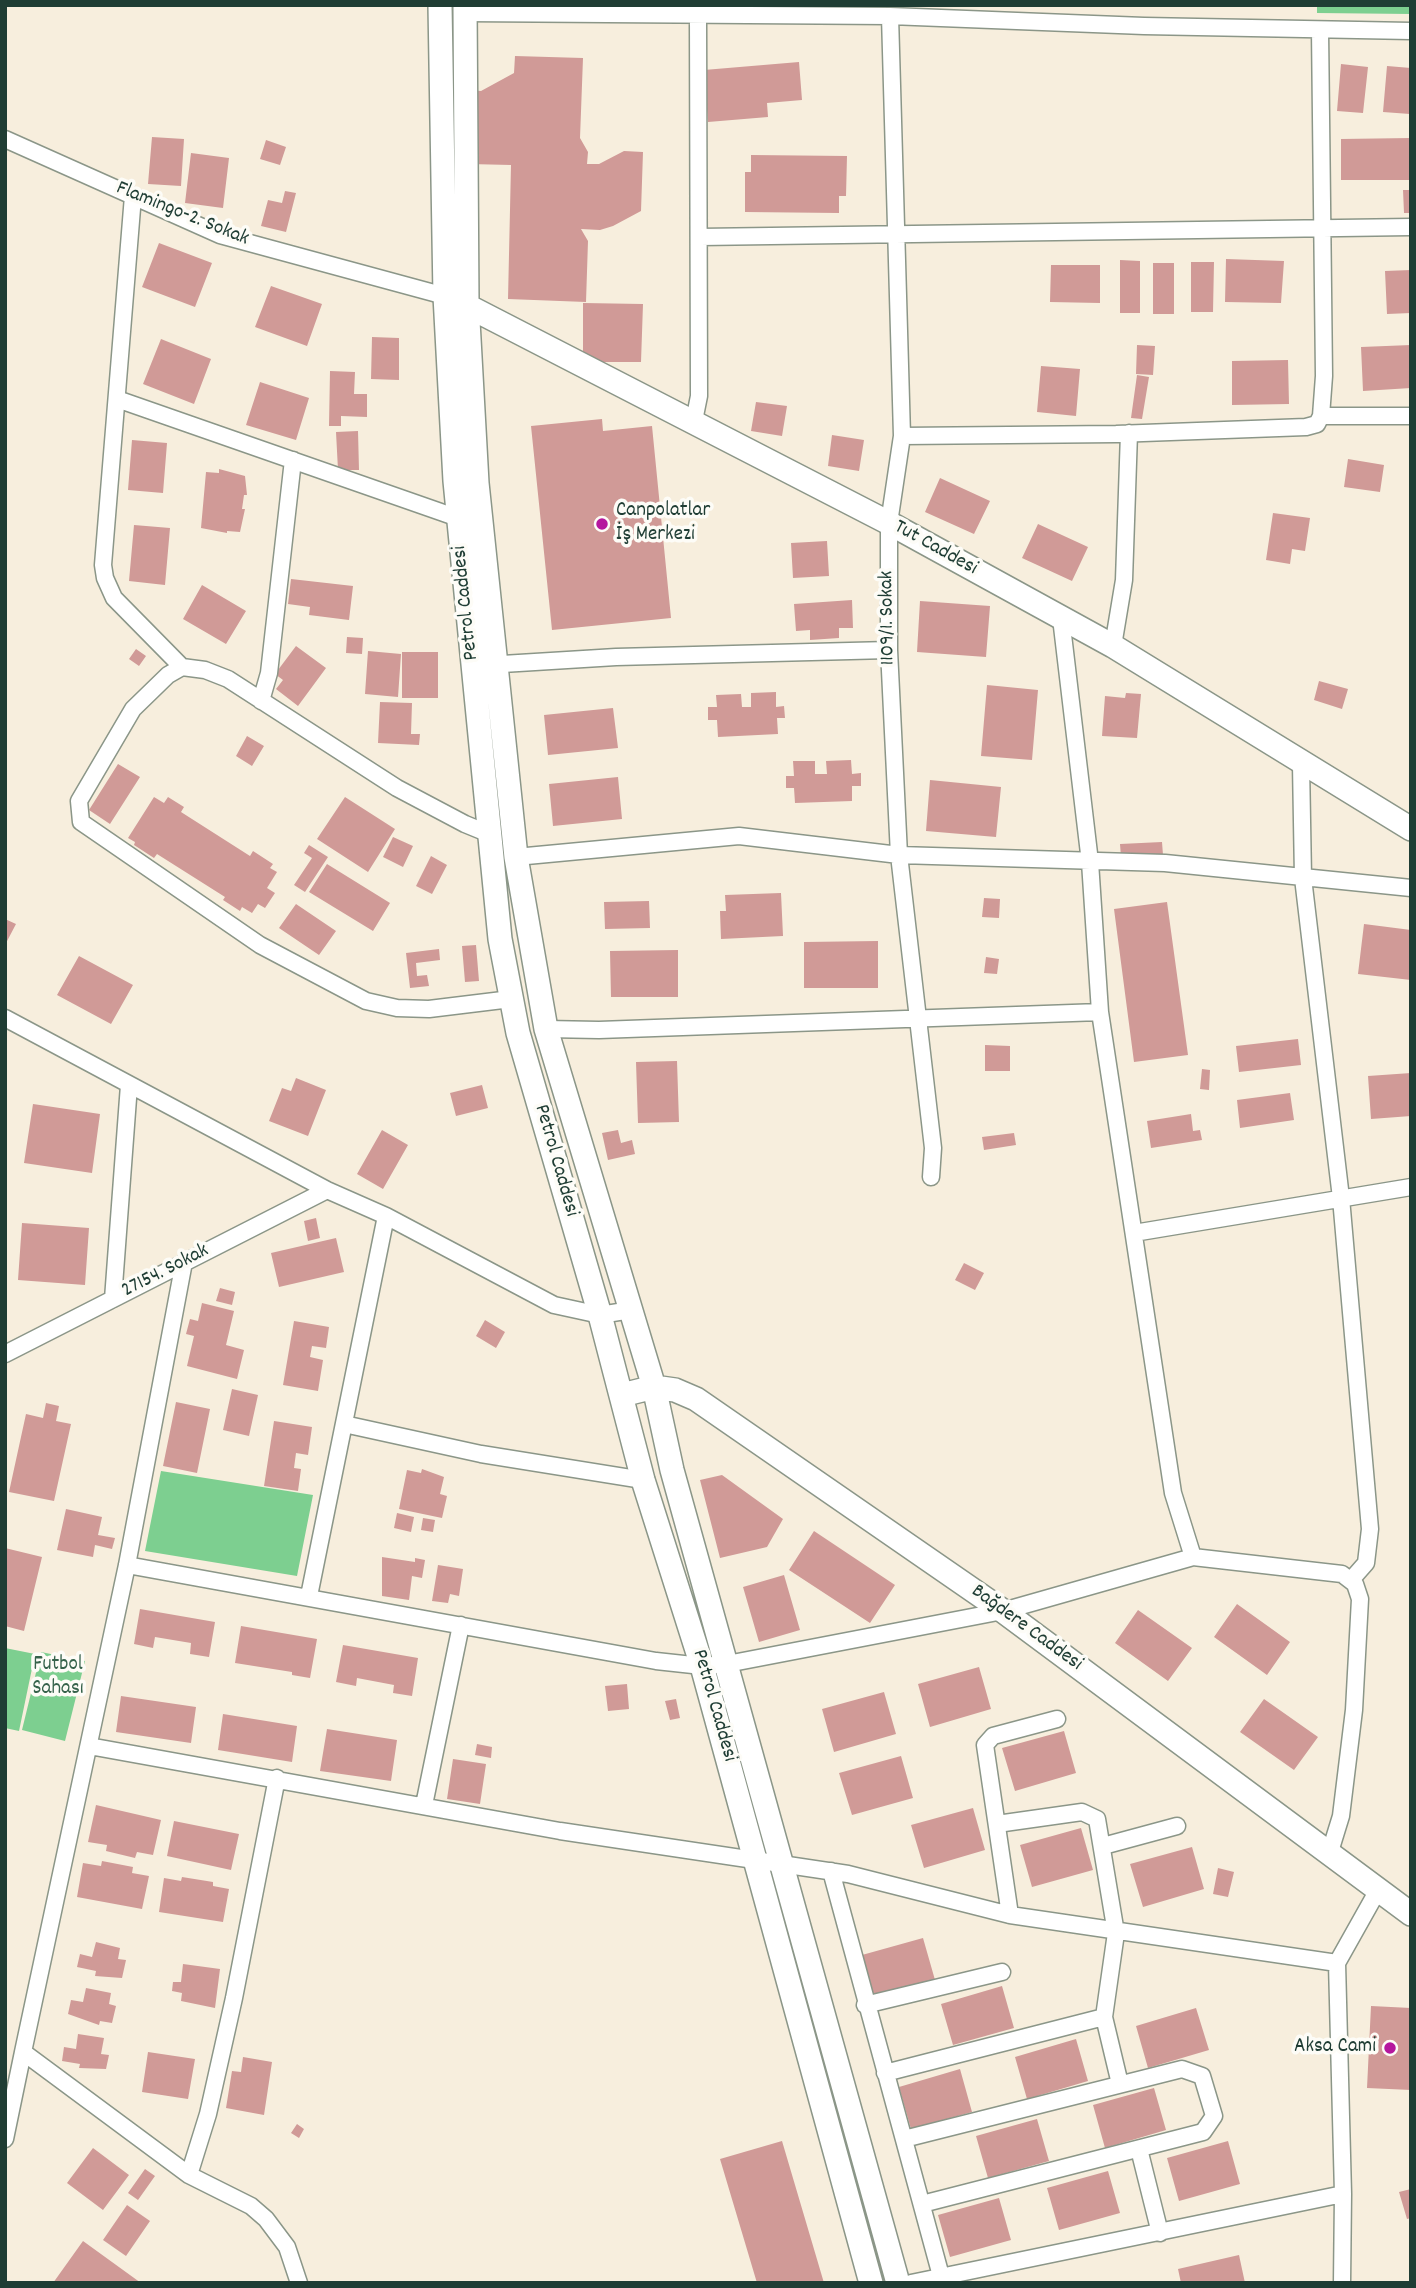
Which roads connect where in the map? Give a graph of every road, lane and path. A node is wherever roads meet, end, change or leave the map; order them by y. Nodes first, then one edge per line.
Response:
1 (440, 5) edge
2 (465, 9) edge
3 (698, 16) junction
4 (890, 16) junction
5 (1321, 30) junction
6 (1411, 31) edge
7 (5, 139) edge
8 (133, 196) junction
9 (1411, 227) edge
10 (1321, 230) junction
11 (898, 235) junction
12 (700, 237) junction
13 (445, 296) junction
14 (467, 303) junction
15 (117, 399) junction
16 (1321, 416) junction
17 (1411, 416) edge
18 (694, 421) junction
19 (1129, 433) junction
20 (902, 436) junction
21 (293, 460) junction
22 (458, 518) junction
23 (889, 523) junction
24 (1061, 618) junction
25 (1113, 646) junction
26 (889, 650) junction
27 (484, 665) junction
28 (182, 667) junction
29 (261, 701) junction
30 (1301, 764) junction
31 (1411, 829) edge
32 (487, 832) junction
33 (899, 855) junction
34 (516, 857) junction
35 (1090, 862) junction
36 (1303, 878) junction
37 (1411, 888) edge
38 (511, 999) junction
39 (1100, 1012) junction
40 (5, 1018) edge
41 (918, 1020) junction
42 (546, 1029) junction
43 (130, 1085) junction
44 (931, 1177) dead end
45 (1411, 1187) edge
46 (327, 1191) junction
47 (1341, 1198) junction
48 (386, 1216) junction
49 (1134, 1233) junction
50 (184, 1262) junction
51 (113, 1299) junction
52 (631, 1310) junction
53 (600, 1315) junction
54 (5, 1354) edge
55 (654, 1387) junction
56 (622, 1395) junction
57 (344, 1424) junction
58 (643, 1480) junction
59 (1193, 1557) junction
60 (128, 1564) junction
61 (1351, 1580) junction
62 (309, 1596) junction
63 (1003, 1611) junction
64 (461, 1625) junction
65 (727, 1664) junction
66 (702, 1666) junction
67 (1057, 1719) dead end
68 (89, 1746) junction
69 (277, 1778) junction
70 (424, 1805) junction
71 (997, 1825) junction
72 (1177, 1826) dead end
73 (1103, 1846) junction
74 (1329, 1855) junction
75 (756, 1860) junction
76 (782, 1864) junction
77 (831, 1871) junction
78 (1378, 1890) junction
79 (1411, 1914) edge
80 (1010, 1915) junction
81 (1116, 1933) junction
82 (1336, 1963) junction
83 (1002, 1972) dead end
84 (865, 2005) junction
85 (1104, 2017) junction
86 (23, 2052) junction
87 (886, 2073) junction
88 (1120, 2084) junction
89 (5, 2139) edge
90 (904, 2139) junction
91 (1139, 2149) junction
92 (189, 2175) junction
93 (1343, 2194) junction
94 (922, 2204) junction
95 (1160, 2233) junction
96 (941, 2276) junction
97 (299, 2283) edge
98 (871, 2283) edge
99 (898, 2283) edge
100 (911, 2283) edge
101 (1342, 2283) edge

1 - 13 main road, Petrol Caddesi
2 - 3 street
2 - 14 main road
3 - 4 street
3 - 12 street
4 - 5 street
4 - 11 street, 1109/1. Sokak
5 - 6 street
5 - 10 street
7 - 8 street, Flamingo-2. Sokak
8 - 13 street, Flamingo-2. Sokak
8 - 15 street
9 - 10 street
10 - 11 street
10 - 16 street
11 - 12 street
11 - 20 street, 1109/1. Sokak
12 - 18 street
13 - 14 main road, Tut Caddesi
13 - 22 main road, Petrol Caddesi
14 - 18 main road, Tut Caddesi
14 - 27 main road
15 - 21 street
15 - 28 street
16 - 17 street
16 - 19 street
18 - 23 main road, Tut Caddesi
19 - 20 street
19 - 25 street
20 - 23 street, 1109/1. Sokak
21 - 22 street
21 - 29 street
22 - 27 main road, Petrol Caddesi
23 - 24 main road, Tut Caddesi
23 - 26 street, 1109/1. Sokak
24 - 25 main road, Tut Caddesi
24 - 35 street
25 - 30 main road, Tut Caddesi
26 - 27 street
26 - 33 street, 1109/1. Sokak
27 - 32 main road, Petrol Caddesi
27 - 34 main road
28 - 29 street
28 - 38 street
29 - 32 street
30 - 31 main road, Tut Caddesi
30 - 36 street
32 - 38 main road, Petrol Caddesi
33 - 34 street
33 - 35 street
33 - 41 street, 1109/1. Sokak
34 - 42 main road
35 - 36 street
35 - 39 street
36 - 37 street
36 - 47 street
38 - 53 main road, Petrol Caddesi
39 - 41 street
39 - 49 street
40 - 43 street
41 - 42 street
41 - 44 street, 1109/1. Sokak
42 - 52 main road
43 - 46 street
43 - 51 street
45 - 47 street
46 - 48 street
46 - 50 street, 27154. Sokak
47 - 49 street
47 - 61 street
48 - 53 street
48 - 57 street
49 - 59 street
50 - 51 street, 27154. Sokak
50 - 60 street
51 - 54 street, 27154. Sokak
52 - 53 street
52 - 55 main road
53 - 56 main road, Petrol Caddesi
55 - 56 main road, Bağdere Caddesi
55 - 63 main road, Bağdere Caddesi
55 - 65 main road
56 - 58 main road, Petrol Caddesi
57 - 58 street
57 - 62 street
58 - 66 main road, Petrol Caddesi
59 - 61 street
59 - 63 street
60 - 62 street
60 - 68 street
61 - 74 street
62 - 64 street
63 - 65 street
63 - 74 main road, Bağdere Caddesi
64 - 66 street
64 - 70 street
65 - 66 street
65 - 76 main road
66 - 75 main road, Petrol Caddesi
67 - 71 street
68 - 69 street
68 - 86 street
69 - 70 street
69 - 92 street
70 - 75 street
71 - 73 street
71 - 80 street
72 - 73 street
73 - 81 street
74 - 78 main road, Bağdere Caddesi
75 - 76 street
75 - 98 main road, Petrol Caddesi
76 - 77 street
76 - 99 main road
77 - 80 street
77 - 84 street
78 - 79 main road, Bağdere Caddesi
78 - 82 street
80 - 81 street
81 - 82 street
81 - 85 street
82 - 93 street
83 - 84 street
84 - 87 street
85 - 87 street
85 - 88 street
86 - 89 street
86 - 92 street
87 - 90 street
88 - 90 street
88 - 91 street
90 - 94 street
91 - 94 street
91 - 95 street
92 - 97 street
93 - 95 street
93 - 101 street
94 - 96 street
95 - 96 street
96 - 100 street

